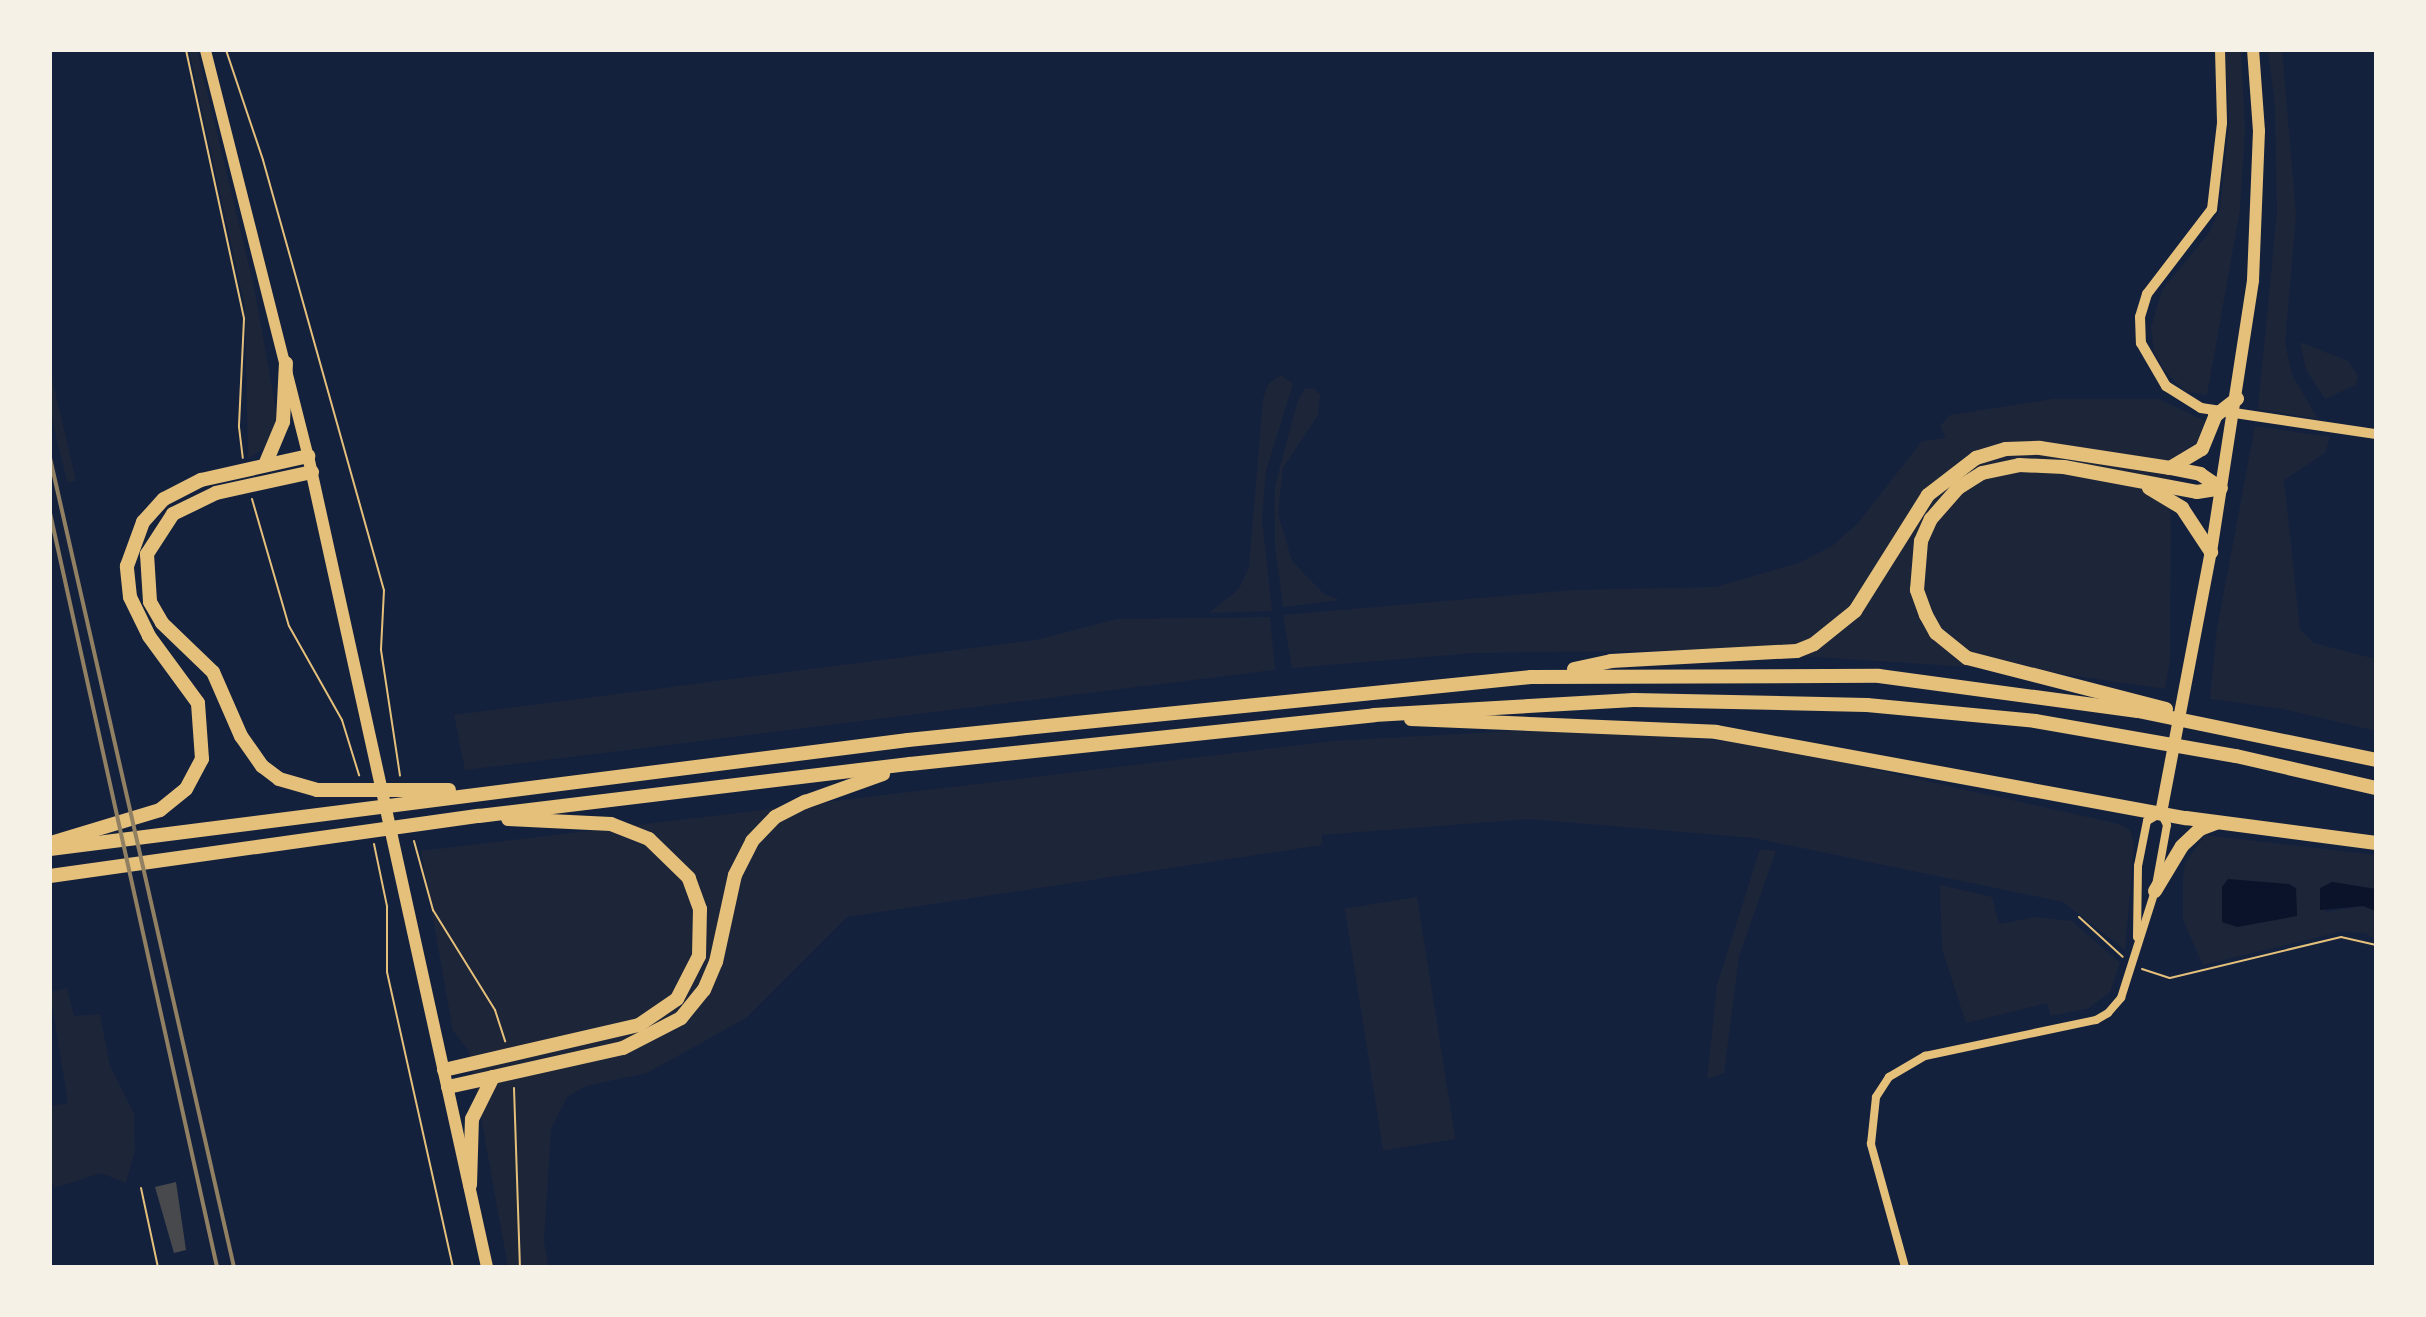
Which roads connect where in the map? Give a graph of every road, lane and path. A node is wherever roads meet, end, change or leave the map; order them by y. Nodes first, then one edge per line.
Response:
1 (186, 50) edge
2 (205, 50) edge
3 (226, 50) edge
4 (2253, 50) edge
5 (2220, 54) edge
6 (286, 363) junction
7 (2237, 399) junction
8 (2376, 434) edge
9 (308, 456) junction
10 (243, 461) dead end
11 (265, 465) junction
12 (2170, 468) junction
13 (312, 472) junction
14 (2134, 481) junction
15 (2221, 488) junction
16 (252, 498) dead end
17 (2211, 552) junction
18 (1531, 677) junction
19 (1374, 715) junction
20 (2192, 720) junction
21 (394, 750) dead end
22 (355, 758) dead end
23 (2376, 760) edge
24 (910, 764) junction
25 (2376, 788) edge
26 (509, 790) junction
27 (2161, 813) junction
28 (479, 816) junction
29 (2218, 822) junction
30 (2376, 843) edge
31 (50, 846) edge
32 (421, 874) dead end
33 (50, 876) edge
34 (383, 882) dead end
35 (2153, 895) junction
36 (2138, 897) junction
37 (2079, 917) dead end
38 (2137, 937) junction
39 (2376, 945) edge
40 (2131, 963) junction
41 (506, 1045) dead end
42 (444, 1070) junction
43 (495, 1077) junction
44 (514, 1083) dead end
45 (448, 1087) junction
46 (470, 1185) junction
47 (141, 1188) dead end
48 (158, 1267) edge
49 (453, 1267) edge
50 (487, 1267) edge
51 (520, 1267) edge
52 (1905, 1267) edge

1 - 10 path
2 - 6 main road
3 - 21 path
4 - 7 main road
5 - 8 street
6 - 9 main road
6 - 11 highway
7 - 12 highway
7 - 15 main road
9 - 11 highway
9 - 13 main road
11 - 31 highway
12 - 15 highway
12 - 18 highway
13 - 26 highway
13 - 42 main road
14 - 15 highway
14 - 17 highway
14 - 20 highway
15 - 17 main road
16 - 22 path
17 - 27 main road
18 - 20 highway
18 - 26 highway
19 - 24 highway
19 - 25 highway
19 - 27 highway
20 - 23 highway
24 - 28 highway
24 - 43 highway
26 - 31 highway
27 - 29 highway
27 - 35 street
27 - 36 street
28 - 33 highway
28 - 42 highway
29 - 30 highway
29 - 35 highway
32 - 41 path
34 - 49 path
35 - 36 street
35 - 38 street
36 - 38 street
37 - 40 path
38 - 40 street
39 - 40 path
40 - 52 street
42 - 45 main road
43 - 45 highway
43 - 46 highway
44 - 51 path
45 - 46 main road
46 - 50 main road
47 - 48 path

